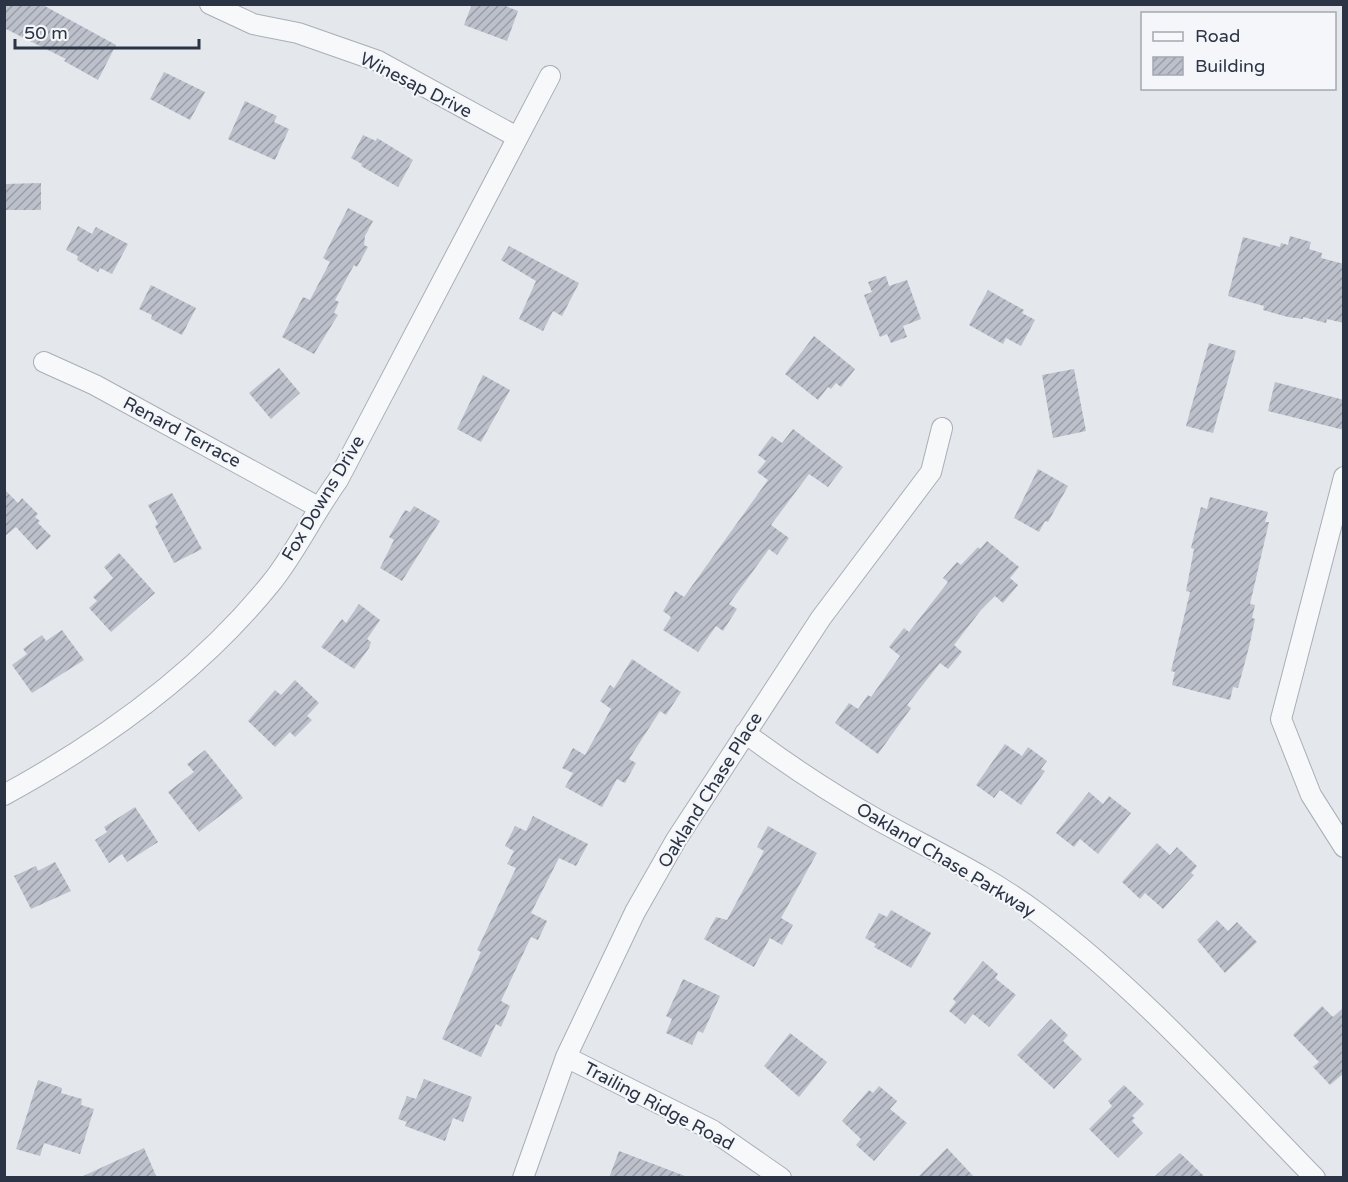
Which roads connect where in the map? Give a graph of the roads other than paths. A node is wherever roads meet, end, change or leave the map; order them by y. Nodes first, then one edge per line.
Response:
1 (210, 4) edge
2 (550, 76) dead end
3 (517, 138) junction
4 (44, 362) dead end
5 (942, 428) dead end
6 (1344, 477) edge
7 (318, 507) junction
8 (745, 733) junction
9 (4, 795) edge
10 (1344, 847) edge
11 (566, 1057) junction
12 (523, 1178) edge
13 (781, 1178) edge
14 (1315, 1178) edge

1 - 3 street, Winesap Drive
2 - 3 street, Fox Downs Drive
3 - 7 street, Fox Downs Drive
4 - 7 street, Renard Terrace
5 - 8 street, Oakland Chase Place
6 - 10 street
7 - 9 street, Fox Downs Drive
8 - 11 street, Oakland Chase Place
8 - 14 street, Oakland Chase Parkway
11 - 12 street, Oakland Chase Place
11 - 13 street, Trailing Ridge Road

